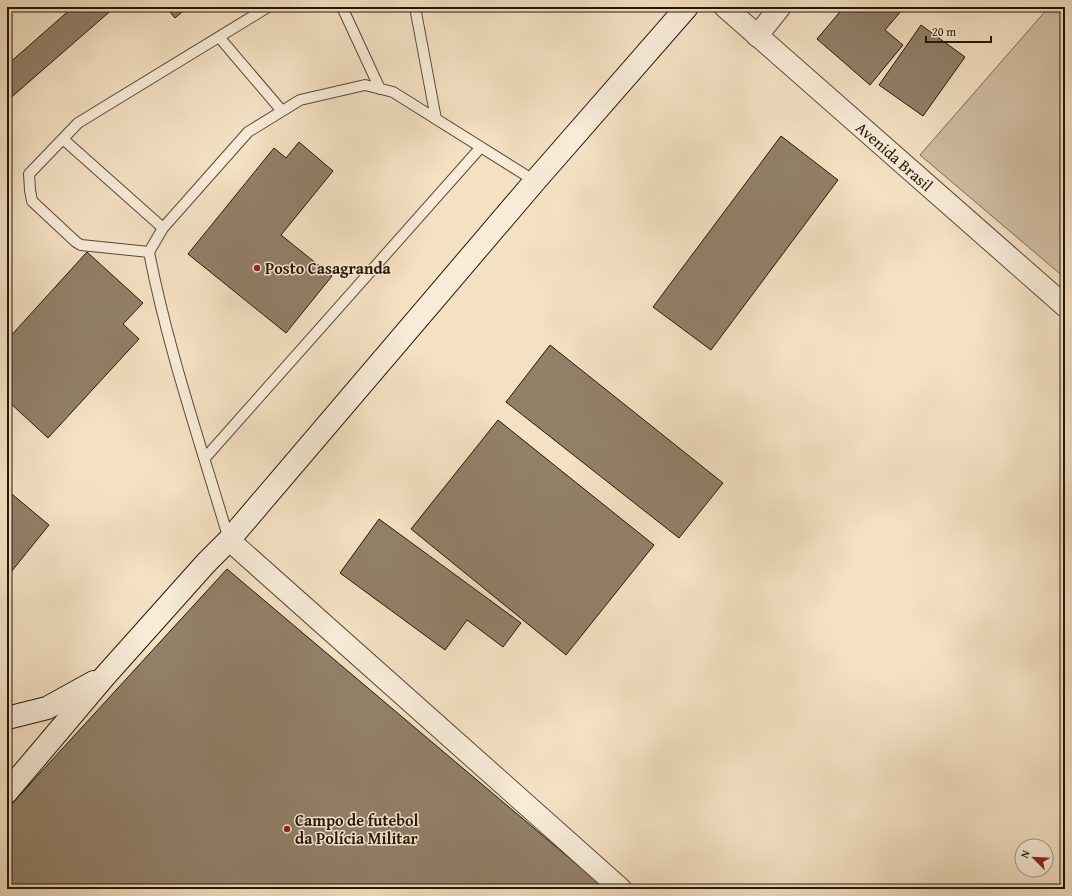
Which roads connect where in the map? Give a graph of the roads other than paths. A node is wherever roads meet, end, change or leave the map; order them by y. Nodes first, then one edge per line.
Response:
1 (268, 7) edge
2 (342, 7) edge
3 (415, 7) edge
4 (687, 7) edge
5 (725, 7) edge
6 (780, 7) edge
7 (757, 36) junction
8 (219, 37) junction
9 (380, 89) junction
10 (282, 111) junction
11 (436, 119) junction
12 (63, 139) junction
13 (481, 147) junction
14 (535, 181) junction
15 (163, 228) junction
16 (149, 252) junction
17 (1065, 306) edge
18 (205, 458) junction
19 (228, 540) junction
20 (105, 676) junction
21 (7, 718) edge
22 (7, 792) edge
23 (621, 889) edge

1 - 8 lane
2 - 9 lane
3 - 11 lane
4 - 14 main road
5 - 7 street, Avenida Brasil
6 - 7 street
7 - 17 street, Avenida Brasil
8 - 10 lane
8 - 12 lane
9 - 10 lane
9 - 11 lane
10 - 15 lane
11 - 13 lane
12 - 15 lane
12 - 16 lane
13 - 14 lane
13 - 18 lane
14 - 19 main road
15 - 16 lane
16 - 18 lane
18 - 19 lane
19 - 20 main road
19 - 23 street
20 - 21 main road
20 - 22 main road

